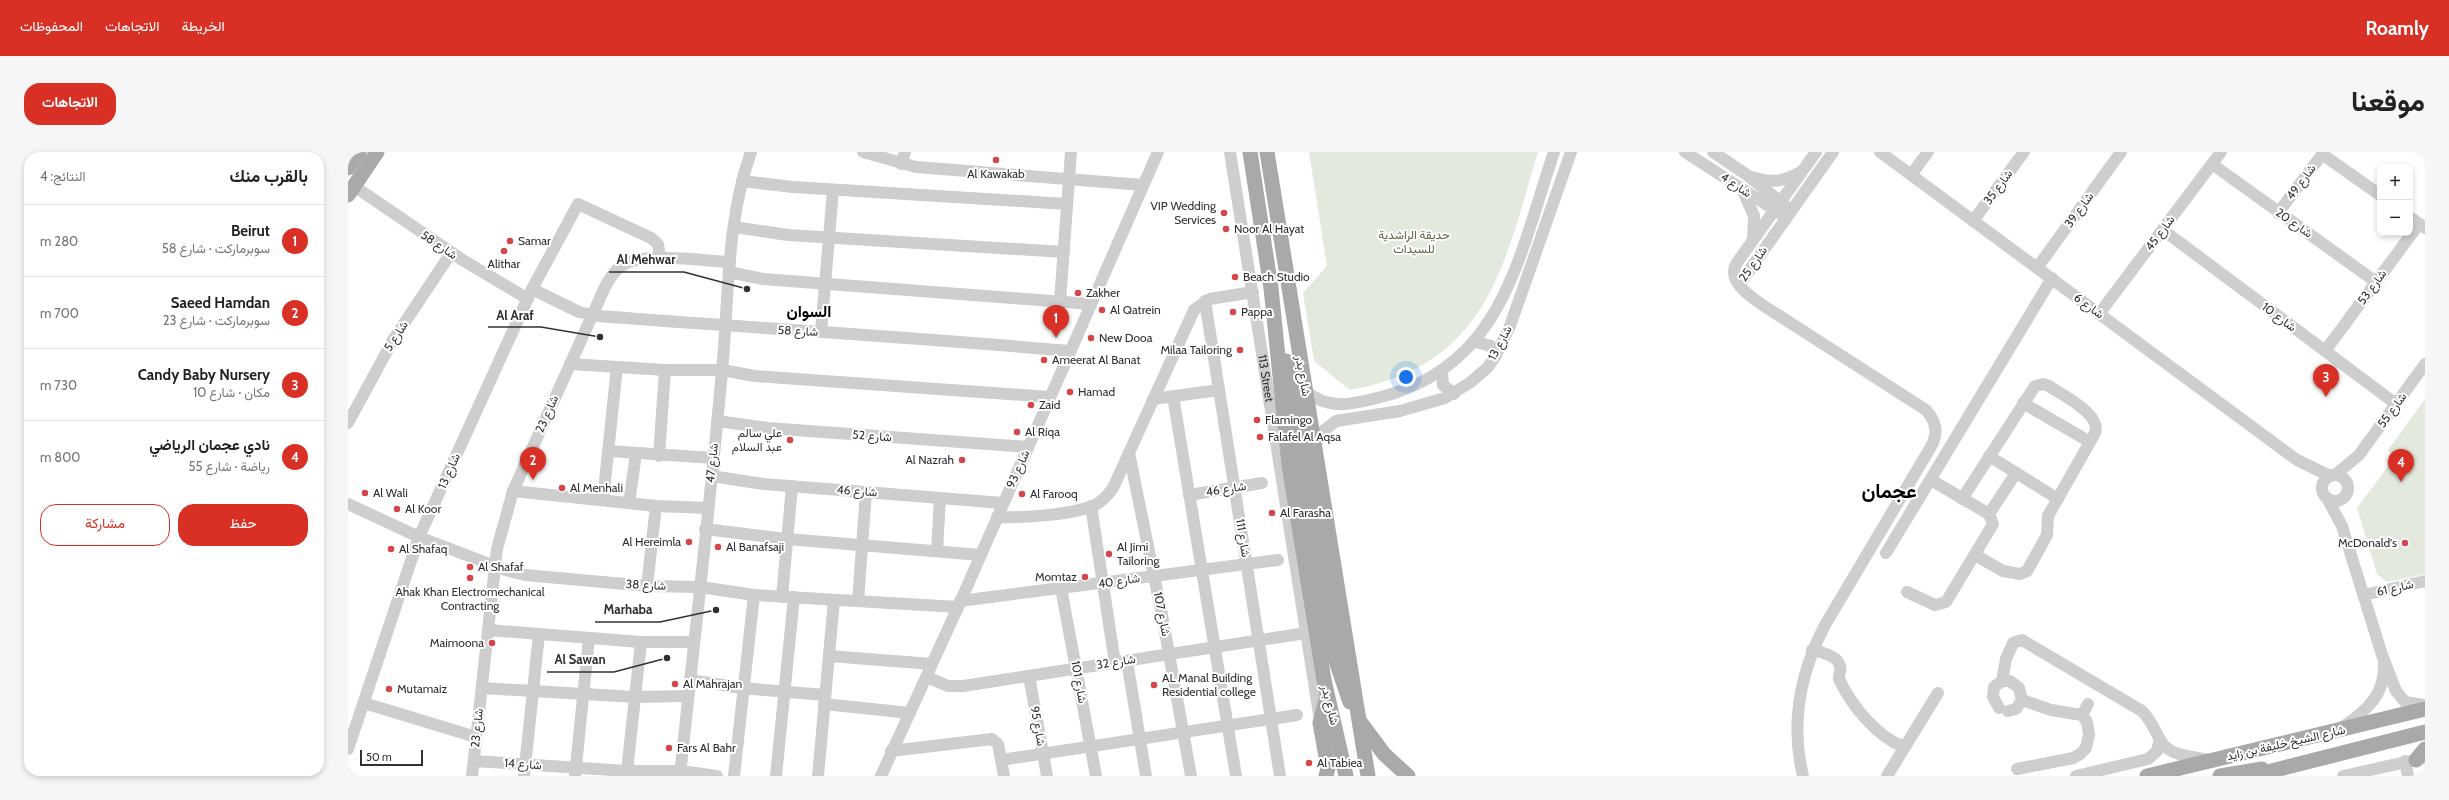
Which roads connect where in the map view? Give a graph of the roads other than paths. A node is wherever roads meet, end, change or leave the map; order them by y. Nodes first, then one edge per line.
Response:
1 (359, 152) edge
2 (377, 152) edge
3 (751, 152) edge
4 (863, 152) edge
5 (906, 152) edge
6 (1071, 152) edge
7 (1230, 152) edge
8 (1250, 152) edge
9 (1267, 152) edge
10 (1554, 152) edge
11 (1571, 152) edge
12 (1685, 152) edge
13 (1713, 152) edge
14 (1816, 152) edge
15 (1880, 152) edge
16 (1928, 152) edge
17 (2024, 152) edge
18 (2121, 152) edge
19 (2221, 152) edge
20 (1833, 153) edge
21 (2323, 153) edge
22 (1154, 155) edge
23 (901, 164) junction
24 (2212, 164) junction
25 (348, 168) edge
26 (1802, 172) junction
27 (1747, 174) junction
28 (1911, 175) junction
29 (1069, 178) junction
30 (742, 181) junction
31 (1737, 184) junction
32 (1143, 185) junction
33 (351, 190) edge
34 (833, 190) junction
35 (2377, 193) edge
36 (1067, 204) junction
37 (1778, 206) junction
38 (2278, 213) junction
39 (1788, 214) junction
40 (1973, 221) junction
41 (2418, 223) edge
42 (734, 228) junction
43 (2163, 230) junction
44 (829, 237) junction
45 (1752, 242) junction
46 (1064, 252) junction
47 (451, 253) junction
48 (660, 258) junction
49 (729, 267) junction
50 (2037, 268) junction
51 (2052, 278) junction
52 (2376, 282) junction
53 (825, 283) junction
54 (1739, 285) junction
55 (1252, 292) junction
56 (530, 294) junction
57 (1060, 301) junction
58 (1205, 301) junction
59 (1272, 301) junction
60 (1091, 304) junction
61 (2099, 314) junction
62 (593, 315) junction
63 (725, 324) junction
64 (820, 332) junction
65 (1476, 342) junction
66 (1070, 351) junction
67 (2325, 351) junction
68 (1496, 355) junction
69 (570, 364) junction
70 (2425, 364) edge
71 (617, 367) junction
72 (665, 370) junction
73 (722, 370) junction
74 (1442, 371) junction
75 (1219, 390) junction
76 (1305, 391) junction
77 (1454, 394) junction
78 (1173, 396) junction
79 (1050, 397) junction
80 (1153, 399) junction
81 (2023, 403) junction
82 (2396, 404) junction
83 (717, 421) junction
84 (348, 424) edge
85 (2090, 442) junction
86 (1028, 447) junction
87 (1315, 448) junction
88 (609, 452) junction
89 (1129, 453) junction
90 (636, 454) junction
91 (2359, 455) junction
92 (659, 456) junction
93 (1989, 456) junction
94 (713, 458) junction
95 (2297, 460) junction
96 (2016, 473) junction
97 (2332, 475) junction
98 (711, 476) junction
99 (1931, 480) junction
100 (1262, 483) dead end
101 (792, 486) junction
102 (1235, 488) junction
103 (513, 491) junction
104 (2347, 491) junction
105 (866, 492) junction
106 (2324, 494) junction
107 (1189, 495) junction
108 (940, 498) junction
109 (1962, 499) junction
110 (2058, 499) junction
111 (603, 500) junction
112 (629, 503) junction
113 (1003, 503) junction
114 (348, 504) edge
115 (656, 506) junction
116 (1091, 506) junction
117 (708, 508) junction
118 (1989, 514) junction
119 (998, 516) junction
120 (2342, 526) junction
121 (705, 529) junction
122 (419, 537) junction
123 (787, 540) junction
124 (862, 546) junction
125 (937, 552) junction
126 (1886, 553) dead end
127 (981, 555) junction
128 (1975, 555) junction
129 (1278, 560) dead end
130 (1247, 564) junction
131 (495, 566) junction
132 (1202, 570) junction
133 (1154, 576) junction
134 (2425, 581) edge
135 (1103, 583) junction
136 (647, 586) junction
137 (700, 587) junction
138 (1061, 588) junction
139 (1907, 592) dead end
140 (754, 595) junction
141 (2364, 595) junction
142 (788, 597) junction
143 (834, 600) junction
144 (858, 601) junction
145 (959, 604) junction
146 (488, 630) junction
147 (1306, 633) junction
148 (539, 634) junction
149 (589, 638) junction
150 (1259, 640) junction
151 (641, 642) junction
152 (694, 642) junction
153 (1215, 647) junction
154 (1812, 650) junction
155 (1170, 654) junction
156 (2382, 655) junction
157 (829, 656) junction
158 (1121, 662) junction
159 (932, 664) junction
160 (1076, 668) junction
161 (1029, 676) junction
162 (927, 677) junction
163 (690, 680) junction
164 (2002, 681) junction
165 (482, 688) junction
166 (742, 688) junction
167 (533, 691) junction
168 (784, 691) junction
169 (1938, 693) dead end
170 (584, 694) junction
171 (1327, 695) junction
172 (688, 696) junction
173 (635, 697) junction
174 (825, 700) junction
175 (2022, 700) junction
176 (364, 703) junction
177 (2088, 704) dead end
178 (2425, 705) edge
179 (2425, 709) edge
180 (910, 713) junction
181 (1297, 715) dead end
182 (2082, 715) junction
183 (1271, 719) junction
184 (1228, 726) junction
185 (1321, 729) junction
186 (2337, 731) junction
187 (1184, 732) junction
188 (2425, 732) edge
189 (476, 737) junction
190 (1140, 739) junction
191 (2160, 739) junction
192 (349, 741) edge
193 (1090, 746) junction
194 (1904, 747) junction
195 (891, 751) junction
196 (1043, 754) junction
197 (2418, 757) edge
198 (474, 760) junction
199 (1001, 760) junction
200 (2212, 760) junction
201 (2016, 769) dead end
202 (525, 770) edge
203 (2275, 770) junction
204 (627, 771) junction
205 (576, 772) edge
206 (1346, 773) edge
207 (681, 774) edge
208 (472, 776) edge
209 (716, 776) edge
210 (734, 776) edge
211 (776, 776) edge
212 (818, 776) edge
213 (880, 776) edge
214 (1004, 776) edge
215 (1047, 776) edge
216 (1096, 776) edge
217 (1146, 776) edge
218 (1191, 776) edge
219 (1236, 776) edge
220 (1280, 776) edge
221 (1326, 776) edge
222 (1368, 776) edge
223 (1408, 776) edge
224 (1803, 776) edge
225 (1887, 776) edge
226 (2076, 776) edge
227 (2147, 776) edge
228 (2220, 776) edge
229 (2252, 776) edge
230 (2343, 776) edge
231 (2408, 776) edge

1 - 25 main road
2 - 33 main road
3 - 30 street, شارع 47
4 - 23 street
5 - 23 street
6 - 29 street
7 - 55 street, 113 Street
8 - 59 main road, شارع بدر
9 - 76 main road, شارع بدر
10 - 65 street, شارع 13
11 - 68 street, شارع 13
12 - 31 street, شارع 4
13 - 27 street, شارع 4
14 - 26 street, شارع 25
15 - 28 street, شارع 6
16 - 28 street
17 - 40 street, شارع 35
18 - 50 street, شارع 39
19 - 24 street, شارع 45
20 - 39 street, شارع 25
21 - 35 street
21 - 38 street, شارع 49
22 - 32 street, شارع 93
23 - 29 street
24 - 38 street, شارع 20
24 - 43 street, شارع 45
26 - 27 street
26 - 37 street, شارع 25
27 - 37 street, شارع 4
28 - 40 street, شارع 6
29 - 32 street
29 - 36 street
30 - 34 street
30 - 42 street, شارع 47
31 - 37 street, شارع 4
31 - 45 street
32 - 60 street, شارع 93
33 - 47 street, شارع 58
34 - 36 street
34 - 44 street
36 - 46 street
37 - 39 street, شارع 4
37 - 45 street, شارع 25
38 - 52 street, شارع 20
39 - 54 street, شارع 25
40 - 50 street, شارع 6
41 - 52 street, شارع 53
42 - 44 street
42 - 49 street, شارع 47
43 - 61 street, شارع 45
43 - 67 street, شارع 10
44 - 46 street
44 - 53 street
45 - 54 street, شارع 25
46 - 57 street
47 - 56 street, شارع 58
47 - 84 street, شارع 5
48 - 49 street, شارع 23
48 - 56 street, شارع 13
48 - 62 street, شارع 23
49 - 53 street, شارع 23
49 - 63 street, شارع 47
50 - 51 street, شارع 6
51 - 61 street, شارع 6
51 - 99 street
52 - 67 street, شارع 53
53 - 57 street, شارع 23
53 - 64 street
54 - 154 street
55 - 58 street
55 - 147 street, 113 Street
56 - 62 street, شارع 58
56 - 122 street, شارع 13
57 - 60 street, شارع 23
58 - 75 street, شارع 111
58 - 80 street
59 - 171 main road, شارع بدر
59 - 223 main road, شارع بدر
60 - 66 street, شارع 93
61 - 95 street, شارع 6
62 - 63 street, شارع 58
62 - 69 street, شارع 23
63 - 64 street, شارع 58
63 - 73 street, شارع 47
64 - 66 street, شارع 58
65 - 68 street
65 - 74 street, شارع 13
66 - 79 street, شارع 93
67 - 82 street, شارع 10
68 - 77 street, شارع 13
69 - 71 street
69 - 103 street, شارع 23
70 - 82 street, شارع 55
71 - 72 street
71 - 88 street
72 - 73 street
72 - 92 street
73 - 79 street
73 - 83 street, شارع 47
74 - 76 street, شارع 13
74 - 77 street
75 - 78 street
75 - 102 street, شارع 111
76 - 87 main road, شارع بدر
77 - 87 street, شارع 13
78 - 80 street
78 - 107 street
79 - 86 street, شارع 93
80 - 89 street
81 - 85 street
81 - 85 street
81 - 93 street
82 - 91 street, شارع 55
83 - 86 street, شارع 52
83 - 94 street, شارع 47
85 - 110 street
86 - 113 street, شارع 93
87 - 222 main road, شارع بدر
88 - 90 street
88 - 111 street
89 - 116 street
89 - 133 street, شارع 107
90 - 92 street
90 - 112 street
91 - 97 street, شارع 55
91 - 104 street, شارع 55
92 - 94 street
93 - 96 street
93 - 109 street
94 - 98 street, شارع 47
95 - 97 street, شارع 6
95 - 106 street, شارع 6
96 - 110 street
96 - 118 street
97 - 104 street
97 - 106 street
98 - 101 street, شارع 46
98 - 117 street, شارع 47
99 - 109 street
99 - 126 street
100 - 102 street, شارع 46
101 - 105 street, شارع 46
101 - 123 street
102 - 107 street, شارع 46
102 - 130 street, شارع 111
103 - 111 street
103 - 131 street, شارع 23
104 - 106 street
104 - 120 street, شارع 55
105 - 108 street, شارع 46
105 - 124 street
106 - 120 street, شارع 6
107 - 132 street
108 - 113 street, شارع 46
108 - 125 street
109 - 118 street
110 - 128 street
111 - 112 street
112 - 115 street
113 - 119 street, شارع 93
114 - 122 street, شارع 38
115 - 117 street
115 - 136 street
116 - 119 street
116 - 135 street
117 - 121 street, شارع 47
118 - 128 street
119 - 127 street, شارع 93
120 - 141 street
121 - 123 street
121 - 137 street, شارع 47
122 - 131 street, شارع 38
122 - 176 street, شارع 13
123 - 124 street
123 - 142 street
124 - 125 street
124 - 144 street
125 - 127 street
127 - 145 street, شارع 93
128 - 139 street
129 - 130 street, شارع 40
130 - 132 street, شارع 40
130 - 150 street, شارع 111
131 - 136 street, شارع 38
131 - 146 street, شارع 23
132 - 133 street, شارع 40
132 - 153 street
133 - 135 street, شارع 40
133 - 155 street, شارع 107
134 - 141 street, شارع 61
135 - 138 street, شارع 40
135 - 158 street
136 - 137 street, شارع 38
137 - 140 street, شارع 38
137 - 152 street, شارع 47
138 - 145 street, شارع 40
138 - 160 street, شارع 101
140 - 142 street, شارع 38
140 - 166 street
141 - 156 street
142 - 143 street, شارع 38
142 - 168 street
143 - 144 street, شارع 38
143 - 157 street
144 - 145 street, شارع 38
145 - 159 street, شارع 93
146 - 148 street
146 - 165 street, شارع 23
147 - 150 street, شارع 32
147 - 185 street, 113 Street
148 - 149 street
148 - 167 street
149 - 151 street
149 - 170 street
150 - 153 street, شارع 32
150 - 183 street, شارع 111
151 - 152 street
151 - 173 street
152 - 163 street, شارع 47
153 - 155 street, شارع 32
153 - 184 street
154 - 194 street
154 - 224 street
155 - 158 street, شارع 32
155 - 187 street, شارع 107
156 - 178 street
156 - 186 street
157 - 159 street
157 - 174 street
158 - 160 street, شارع 32
158 - 190 street
159 - 162 street, شارع 93
160 - 161 street, شارع 32
160 - 193 street, شارع 101
161 - 162 street, شارع 32
161 - 196 street, شارع 95
162 - 180 street, شارع 93
163 - 166 street
163 - 172 street, شارع 47
164 - 175 street
164 - 175 street
164 - 191 street
165 - 167 street
165 - 189 street, شارع 23
166 - 168 street
166 - 210 street
167 - 170 street
167 - 202 street
168 - 174 street
168 - 211 street
169 - 194 street
170 - 173 street
170 - 205 street
171 - 185 main road
171 - 206 main road, شارع بدر
172 - 173 street
172 - 207 street, شارع 47
173 - 204 street
174 - 180 street
174 - 212 street
175 - 182 street
176 - 189 street
176 - 192 street, شارع 13
177 - 182 street
179 - 186 main road, شارع الشيخ خليفة بن زايد
180 - 195 street, شارع 93
181 - 183 street
182 - 201 street
183 - 184 street
183 - 220 street, شارع 111
184 - 187 street
184 - 219 street
185 - 206 main road
185 - 221 main road
186 - 200 main road, شارع الشيخ خليفة بن زايد
187 - 190 street
187 - 218 street, شارع 107
188 - 203 main road, شارع الشيخ خليفة بن زايد
189 - 198 street, شارع 23
190 - 193 street
190 - 217 street
191 - 200 street
191 - 226 street
193 - 196 street
193 - 216 street, شارع 101
194 - 225 street
195 - 199 street
195 - 213 street, شارع 93
196 - 199 street
196 - 215 street, شارع 95
197 - 230 street
197 - 231 street
198 - 202 street, شارع 14
198 - 208 street, شارع 23
199 - 214 street
200 - 227 main road, شارع الشيخ خليفة بن زايد
202 - 205 street, شارع 14
203 - 228 main road
203 - 229 main road, شارع الشيخ خليفة بن زايد
204 - 205 street, شارع 14
204 - 207 street, شارع 14
207 - 209 street, شارع 14

